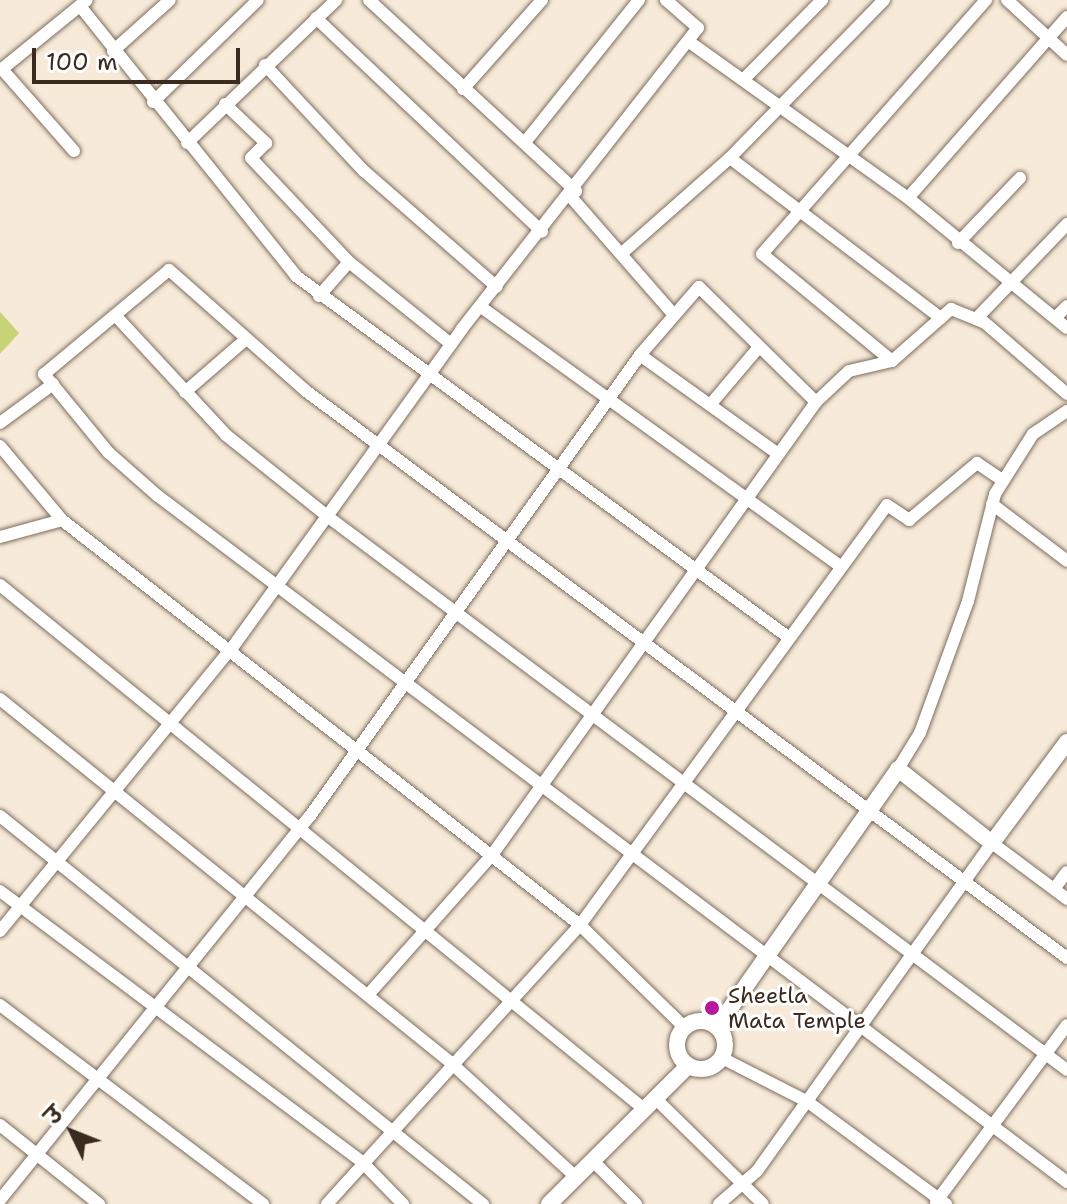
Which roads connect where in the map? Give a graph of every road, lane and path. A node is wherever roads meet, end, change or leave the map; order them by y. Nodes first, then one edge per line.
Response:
1 (170, 0) edge
2 (258, 0) edge
3 (336, 0) edge
4 (369, 0) edge
5 (542, 0) edge
6 (639, 0) edge
7 (666, 0) edge
8 (822, 0) edge
9 (884, 0) edge
10 (986, 0) edge
11 (1007, 0) edge
12 (84, 3) edge
13 (1067, 17) edge
14 (316, 18) junction
15 (1049, 39) junction
16 (688, 41) junction
17 (113, 51) junction
18 (1067, 55) edge
19 (265, 65) junction
20 (745, 78) junction
21 (463, 89) junction
22 (153, 102) junction
23 (225, 104) junction
24 (784, 108) junction
25 (526, 141) junction
26 (187, 143) junction
27 (74, 151) dead end
28 (851, 157) junction
29 (730, 158) junction
30 (1020, 178) dead end
31 (574, 194) junction
32 (908, 198) junction
33 (804, 212) junction
34 (1067, 224) edge
35 (542, 232) junction
36 (958, 243) junction
37 (621, 254) junction
38 (349, 262) junction
39 (1011, 284) junction
40 (497, 287) junction
41 (319, 296) junction
42 (1067, 306) edge
43 (481, 307) junction
44 (673, 314) junction
45 (115, 315) junction
46 (941, 318) junction
47 (1055, 318) junction
48 (976, 319) junction
49 (1067, 328) edge
50 (245, 340) junction
51 (451, 344) junction
52 (759, 347) junction
53 (640, 355) junction
54 (892, 361) junction
55 (427, 377) junction
56 (53, 384) junction
57 (185, 392) junction
58 (1067, 394) edge
59 (609, 399) junction
60 (816, 402) junction
61 (710, 405) junction
62 (1067, 411) edge
63 (0, 423) edge
64 (378, 445) junction
65 (0, 446) edge
66 (777, 453) junction
67 (558, 470) junction
68 (1002, 480) junction
69 (743, 497) junction
70 (992, 504) junction
71 (327, 516) junction
72 (62, 520) junction
73 (0, 537) edge
74 (510, 546) junction
75 (1067, 561) edge
76 (840, 566) junction
77 (692, 571) junction
78 (0, 585) edge
79 (276, 586) junction
80 (458, 615) junction
81 (788, 637) junction
82 (639, 642) junction
83 (232, 648) junction
84 (409, 682) junction
85 (0, 699) edge
86 (736, 708) junction
87 (590, 716) junction
88 (171, 725) junction
89 (1067, 742) edge
90 (360, 751) junction
91 (898, 769) junction
92 (537, 785) junction
93 (683, 786) junction
94 (116, 793) junction
95 (873, 807) junction
96 (0, 816) edge
97 (299, 830) junction
98 (992, 843) junction
99 (630, 854) junction
100 (492, 855) junction
101 (58, 863) junction
102 (1067, 872) edge
103 (966, 882) junction
104 (819, 885) junction
105 (1054, 889) junction
106 (0, 891) edge
107 (242, 897) junction
108 (1067, 899) edge
109 (19, 908) junction
110 (580, 925) junction
111 (0, 931) edge
112 (427, 932) junction
113 (915, 953) junction
114 (768, 957) junction
115 (1067, 958) edge
116 (184, 965) junction
117 (368, 995) junction
118 (513, 1003) junction
119 (0, 1005) edge
120 (150, 1008) junction
121 (1067, 1025) edge
122 (717, 1027) junction
123 (685, 1028) junction
124 (861, 1029) junction
125 (1046, 1054) junction
126 (722, 1058) junction
127 (450, 1062) junction
128 (688, 1066) junction
129 (1067, 1070) edge
130 (96, 1077) junction
131 (808, 1102) junction
132 (650, 1104) junction
133 (0, 1125) edge
134 (993, 1125) junction
135 (392, 1126) junction
136 (35, 1154) junction
137 (593, 1161) junction
138 (362, 1162) junction
139 (576, 1177) junction
140 (1067, 1182) edge
141 (742, 1184) junction
142 (0, 1200) edge
143 (940, 1202) edge
144 (99, 1204) edge
145 (263, 1204) edge
146 (327, 1204) edge
147 (403, 1204) edge
148 (483, 1204) edge
149 (549, 1204) edge
150 (636, 1204) edge
151 (719, 1204) edge
152 (763, 1204) edge

1 - 17 street
2 - 22 street
3 - 14 street
4 - 21 street
5 - 21 street
6 - 25 street
7 - 16 street
8 - 20 street
9 - 24 street
10 - 28 street
11 - 15 street
12 - 17 street
12 - 27 street
13 - 15 street
14 - 19 street
14 - 35 street
15 - 18 street
15 - 32 street
16 - 20 street
16 - 31 street
17 - 22 street
19 - 23 street
19 - 40 street
20 - 24 street
21 - 25 street
22 - 26 street
23 - 26 street
23 - 38 street
24 - 28 street
24 - 29 street
25 - 31 street
26 - 41 street
28 - 32 street
28 - 33 street
29 - 33 street
29 - 37 street
30 - 36 street
31 - 35 street
31 - 37 street
32 - 36 street
33 - 46 street
33 - 54 street
34 - 39 street
35 - 40 street
36 - 39 street
37 - 44 street
38 - 41 street
38 - 51 street
39 - 47 street
39 - 48 street
40 - 43 street
41 - 55 street
42 - 47 street
43 - 51 street
43 - 59 street
44 - 52 street
44 - 53 street
45 - 50 street
45 - 56 street
45 - 57 street
46 - 48 street
46 - 54 street
47 - 49 street
48 - 58 street
50 - 57 street
50 - 64 street
51 - 55 street
52 - 60 street
52 - 61 street
53 - 59 street
53 - 61 street
54 - 60 street
55 - 64 street
55 - 67 street
56 - 63 street
56 - 79 street
57 - 71 street
59 - 67 street
59 - 69 street
60 - 66 street
61 - 66 street
62 - 68 street
64 - 71 street
64 - 74 street
65 - 72 street
66 - 69 street
67 - 74 street
67 - 77 street
68 - 70 street
68 - 76 street
69 - 76 street
69 - 77 street
70 - 75 street
70 - 91 street
71 - 79 street
71 - 80 street
72 - 73 street
72 - 83 street
74 - 80 street
74 - 82 street
76 - 81 street
77 - 81 street
77 - 82 street
78 - 88 street
79 - 83 street
79 - 84 street
80 - 84 street
80 - 87 street
81 - 86 street
82 - 86 street
82 - 87 street
83 - 88 street
83 - 90 street
84 - 90 street
84 - 92 street
85 - 94 street
86 - 93 street
86 - 95 street
87 - 92 street
87 - 93 street
88 - 94 street
88 - 97 street
89 - 98 street
90 - 97 street
90 - 100 street
91 - 95 street
91 - 98 street
92 - 99 street
92 - 100 street
93 - 99 street
93 - 104 street
94 - 101 street
94 - 107 street
95 - 103 street
95 - 104 street
96 - 101 street
97 - 107 street
97 - 112 street
98 - 103 street
98 - 105 street
99 - 110 street
99 - 114 street
100 - 110 street
100 - 112 street
101 - 109 street
101 - 116 street
102 - 105 street
103 - 113 street
103 - 115 street
104 - 113 street
104 - 114 street
105 - 108 street
106 - 109 street
107 - 116 street
107 - 117 street
109 - 111 street
109 - 120 street
110 - 118 street
110 - 123 street
112 - 117 street
112 - 118 street
113 - 124 street
113 - 125 street
114 - 122 street
114 - 124 street
116 - 120 street
116 - 135 street
117 - 127 street
118 - 127 street
118 - 132 street
119 - 130 street
120 - 130 street
120 - 138 street
121 - 125 street
122 - 123 street
122 - 126 street
123 - 128 street
124 - 131 street
124 - 134 street
125 - 129 street
125 - 134 street
126 - 128 street
126 - 131 street
127 - 135 street
127 - 139 street
128 - 132 street
130 - 136 street
130 - 145 street
131 - 141 street
131 - 143 street
132 - 137 street
132 - 141 street
133 - 136 street
134 - 140 street
134 - 143 street
135 - 138 street
135 - 148 street
136 - 142 street
136 - 144 street
137 - 139 street
137 - 150 street
138 - 146 street
138 - 147 street
139 - 149 street
141 - 151 street
141 - 152 street

